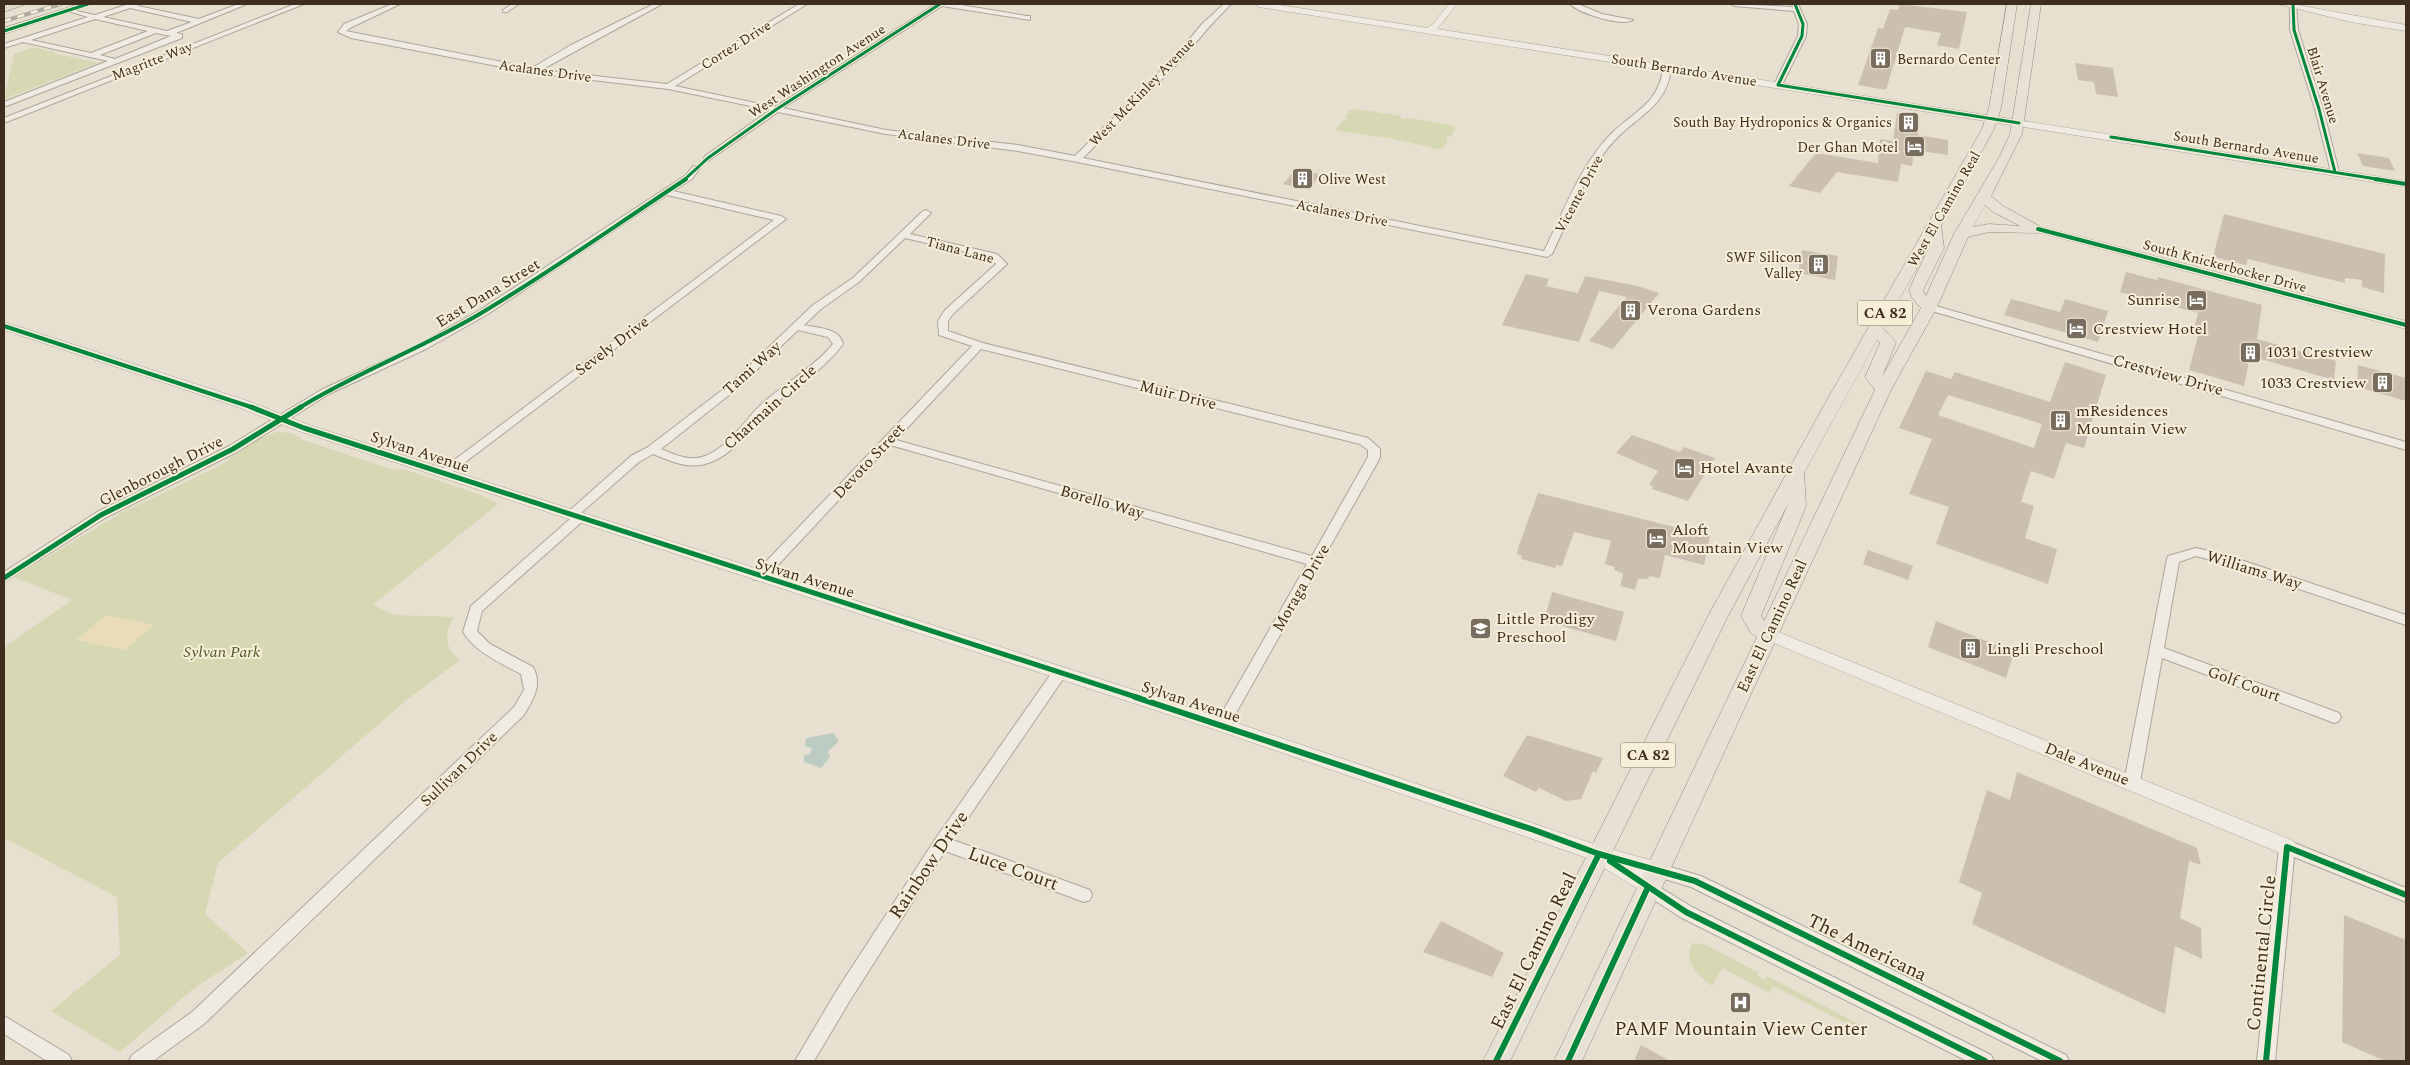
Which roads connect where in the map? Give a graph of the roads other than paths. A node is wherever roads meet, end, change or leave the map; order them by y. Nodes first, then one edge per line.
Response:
1 (21, 4) edge
2 (88, 4) edge
3 (137, 4) edge
4 (244, 4) edge
5 (301, 4) edge
6 (397, 4) edge
7 (516, 4) edge
8 (659, 4) edge
9 (804, 4) edge
10 (940, 4) edge
11 (944, 4) edge
12 (1228, 4) edge
13 (1259, 4) edge
14 (1453, 4) edge
15 (1573, 4) edge
16 (1734, 4) edge
17 (2012, 4) edge
18 (2036, 4) edge
19 (2282, 4) edge
20 (2293, 5) edge
21 (129, 6) junction
22 (1795, 6) edge
23 (73, 7) edge
24 (4, 9) edge
25 (505, 11) dead end
26 (94, 17) junction
27 (1027, 18) dead end
28 (1629, 20) dead end
29 (199, 21) junction
30 (4, 26) edge
31 (2406, 28) edge
32 (1429, 30) junction
33 (4, 31) edge
34 (155, 31) junction
35 (167, 34) junction
36 (179, 36) junction
37 (23, 40) junction
38 (205, 42) junction
39 (4, 46) edge
40 (91, 56) junction
41 (115, 61) junction
42 (138, 66) junction
43 (1667, 68) junction
44 (534, 72) junction
45 (1778, 85) junction
46 (668, 87) junction
47 (4, 105) edge
48 (776, 109) junction
49 (1992, 118) junction
50 (4, 120) edge
51 (2019, 123) junction
52 (708, 158) dead end
53 (1077, 159) junction
54 (696, 168) dead end
55 (2336, 172) junction
56 (2406, 184) edge
57 (666, 192) junction
58 (1983, 196) junction
59 (926, 213) dead end
60 (1934, 226) junction
61 (2038, 229) junction
62 (904, 235) junction
63 (1958, 240) junction
64 (1547, 254) joint
65 (1930, 307) junction
66 (2406, 325) edge
67 (4, 326) edge
68 (798, 327) junction
69 (1875, 330) junction
70 (979, 345) junction
71 (1883, 390) junction
72 (1835, 400) joint
73 (280, 420) junction
74 (888, 441) junction
75 (2406, 446) edge
76 (1374, 449) joint
77 (652, 450) junction
78 (443, 473) junction
79 (1796, 473) junction
80 (576, 516) junction
81 (1316, 562) junction
82 (759, 576) junction
83 (4, 578) edge
84 (2406, 620) edge
85 (1768, 634) junction
86 (2155, 650) junction
87 (1060, 672) junction
88 (2334, 717) dead end
89 (1222, 724) junction
90 (2132, 782) junction
91 (942, 843) junction
92 (2287, 847) junction
93 (1599, 854) junction
94 (1652, 878) junction
95 (1084, 895) dead end
96 (2406, 895) edge
97 (4, 1024) edge
98 (63, 1061) edge
99 (138, 1061) edge
100 (804, 1061) edge
101 (1496, 1061) edge
102 (1568, 1061) edge
103 (1985, 1061) edge
104 (2060, 1061) edge
105 (2266, 1061) edge

1 - 24 highway
2 - 23 main road
3 - 21 street
4 - 29 street
5 - 38 street, Magritte Way
6 - 44 street, Acalanes Drive
7 - 25 street
8 - 44 street
9 - 46 street, Cortez Drive
10 - 48 street, West Washington Avenue
11 - 27 street
12 - 53 street, West McKinley Avenue
13 - 32 street, South Bernardo Avenue
14 - 32 street
15 - 28 street
16 - 22 street
17 - 49 main road, West El Camino Real / CA 82
18 - 51 main road, West El Camino Real / CA 82
19 - 20 street
20 - 31 street
20 - 55 street, Blair Avenue
21 - 26 street
21 - 29 street
22 - 45 street
23 - 26 street
23 - 30 main road
23 - 33 main road
26 - 34 street
26 - 37 street
29 - 35 street
32 - 43 street, South Bernardo Avenue
34 - 35 street
34 - 40 street
35 - 36 street
36 - 38 street
36 - 41 street
37 - 39 street
37 - 40 street
38 - 42 street, Magritte Way
40 - 41 street
41 - 42 street
41 - 47 street
42 - 50 street, Magritte Way
43 - 45 street, South Bernardo Avenue
43 - 64 street, Vicente Drive
44 - 46 street, Acalanes Drive
45 - 49 street, South Bernardo Avenue
46 - 48 street, Acalanes Drive
48 - 52 street, West Washington Avenue
48 - 53 street, Acalanes Drive
49 - 51 street, South Bernardo Avenue
49 - 60 main road, West El Camino Real / CA 82
51 - 55 street, South Bernardo Avenue
51 - 58 main road, West El Camino Real / CA 82
53 - 64 street, Acalanes Drive
54 - 57 street, East Dana Street
55 - 56 street, South Bernardo Avenue
57 - 73 street, East Dana Street
57 - 78 street, Sevely Drive
58 - 61 main road
58 - 63 main road, West El Camino Real / CA 82
59 - 62 street, Tami Way
60 - 65 main road
60 - 69 main road, West El Camino Real / CA 82
61 - 63 main road
61 - 66 street, South Knickerbocker Drive
62 - 68 street, Tami Way
62 - 70 street, Tiana Lane
63 - 65 main road, East El Camino Real / CA 82
65 - 71 main road, East El Camino Real / CA 82
65 - 75 street, Crestview Drive
67 - 73 street, Sylvan Avenue
68 - 77 street, Tami Way
68 - 77 street, Charmain Circle
69 - 71 main road
69 - 72 main road, West El Camino Real / CA 82
70 - 74 street, Devoto Street
70 - 76 street, Muir Drive
71 - 85 main road, East El Camino Real / CA 82
72 - 79 main road, East El Camino Real / CA 82
73 - 78 street, Sylvan Avenue
73 - 83 street, Glenborough Drive
74 - 81 street, Borello Way
74 - 82 street, Devoto Street
76 - 81 street, Moraga Drive
77 - 80 street, Tami Way
78 - 80 street, Sylvan Avenue
79 - 85 main road
79 - 93 main road, East El Camino Real / CA 82
80 - 82 street, Sylvan Avenue
80 - 99 street, Sullivan Drive
81 - 89 street, Moraga Drive
82 - 87 street, Sylvan Avenue
84 - 86 street, Williams Way
85 - 90 street, Dale Avenue
85 - 94 main road, East El Camino Real / CA 82
86 - 88 street, Golf Court
86 - 90 street, Williams Way
87 - 89 street, Sylvan Avenue
87 - 91 street, Rainbow Drive
89 - 93 street, Sylvan Avenue
90 - 92 street, Dale Avenue
91 - 95 street, Luce Court
91 - 100 street, Rainbow Drive
92 - 96 street, Dale Avenue
92 - 105 street, Continental Circle
93 - 94 street, Sylvan Avenue
93 - 101 main road, East El Camino Real / CA 82
94 - 102 main road, East El Camino Real / CA 82
94 - 103 street
94 - 104 street, The Americana
97 - 98 street

